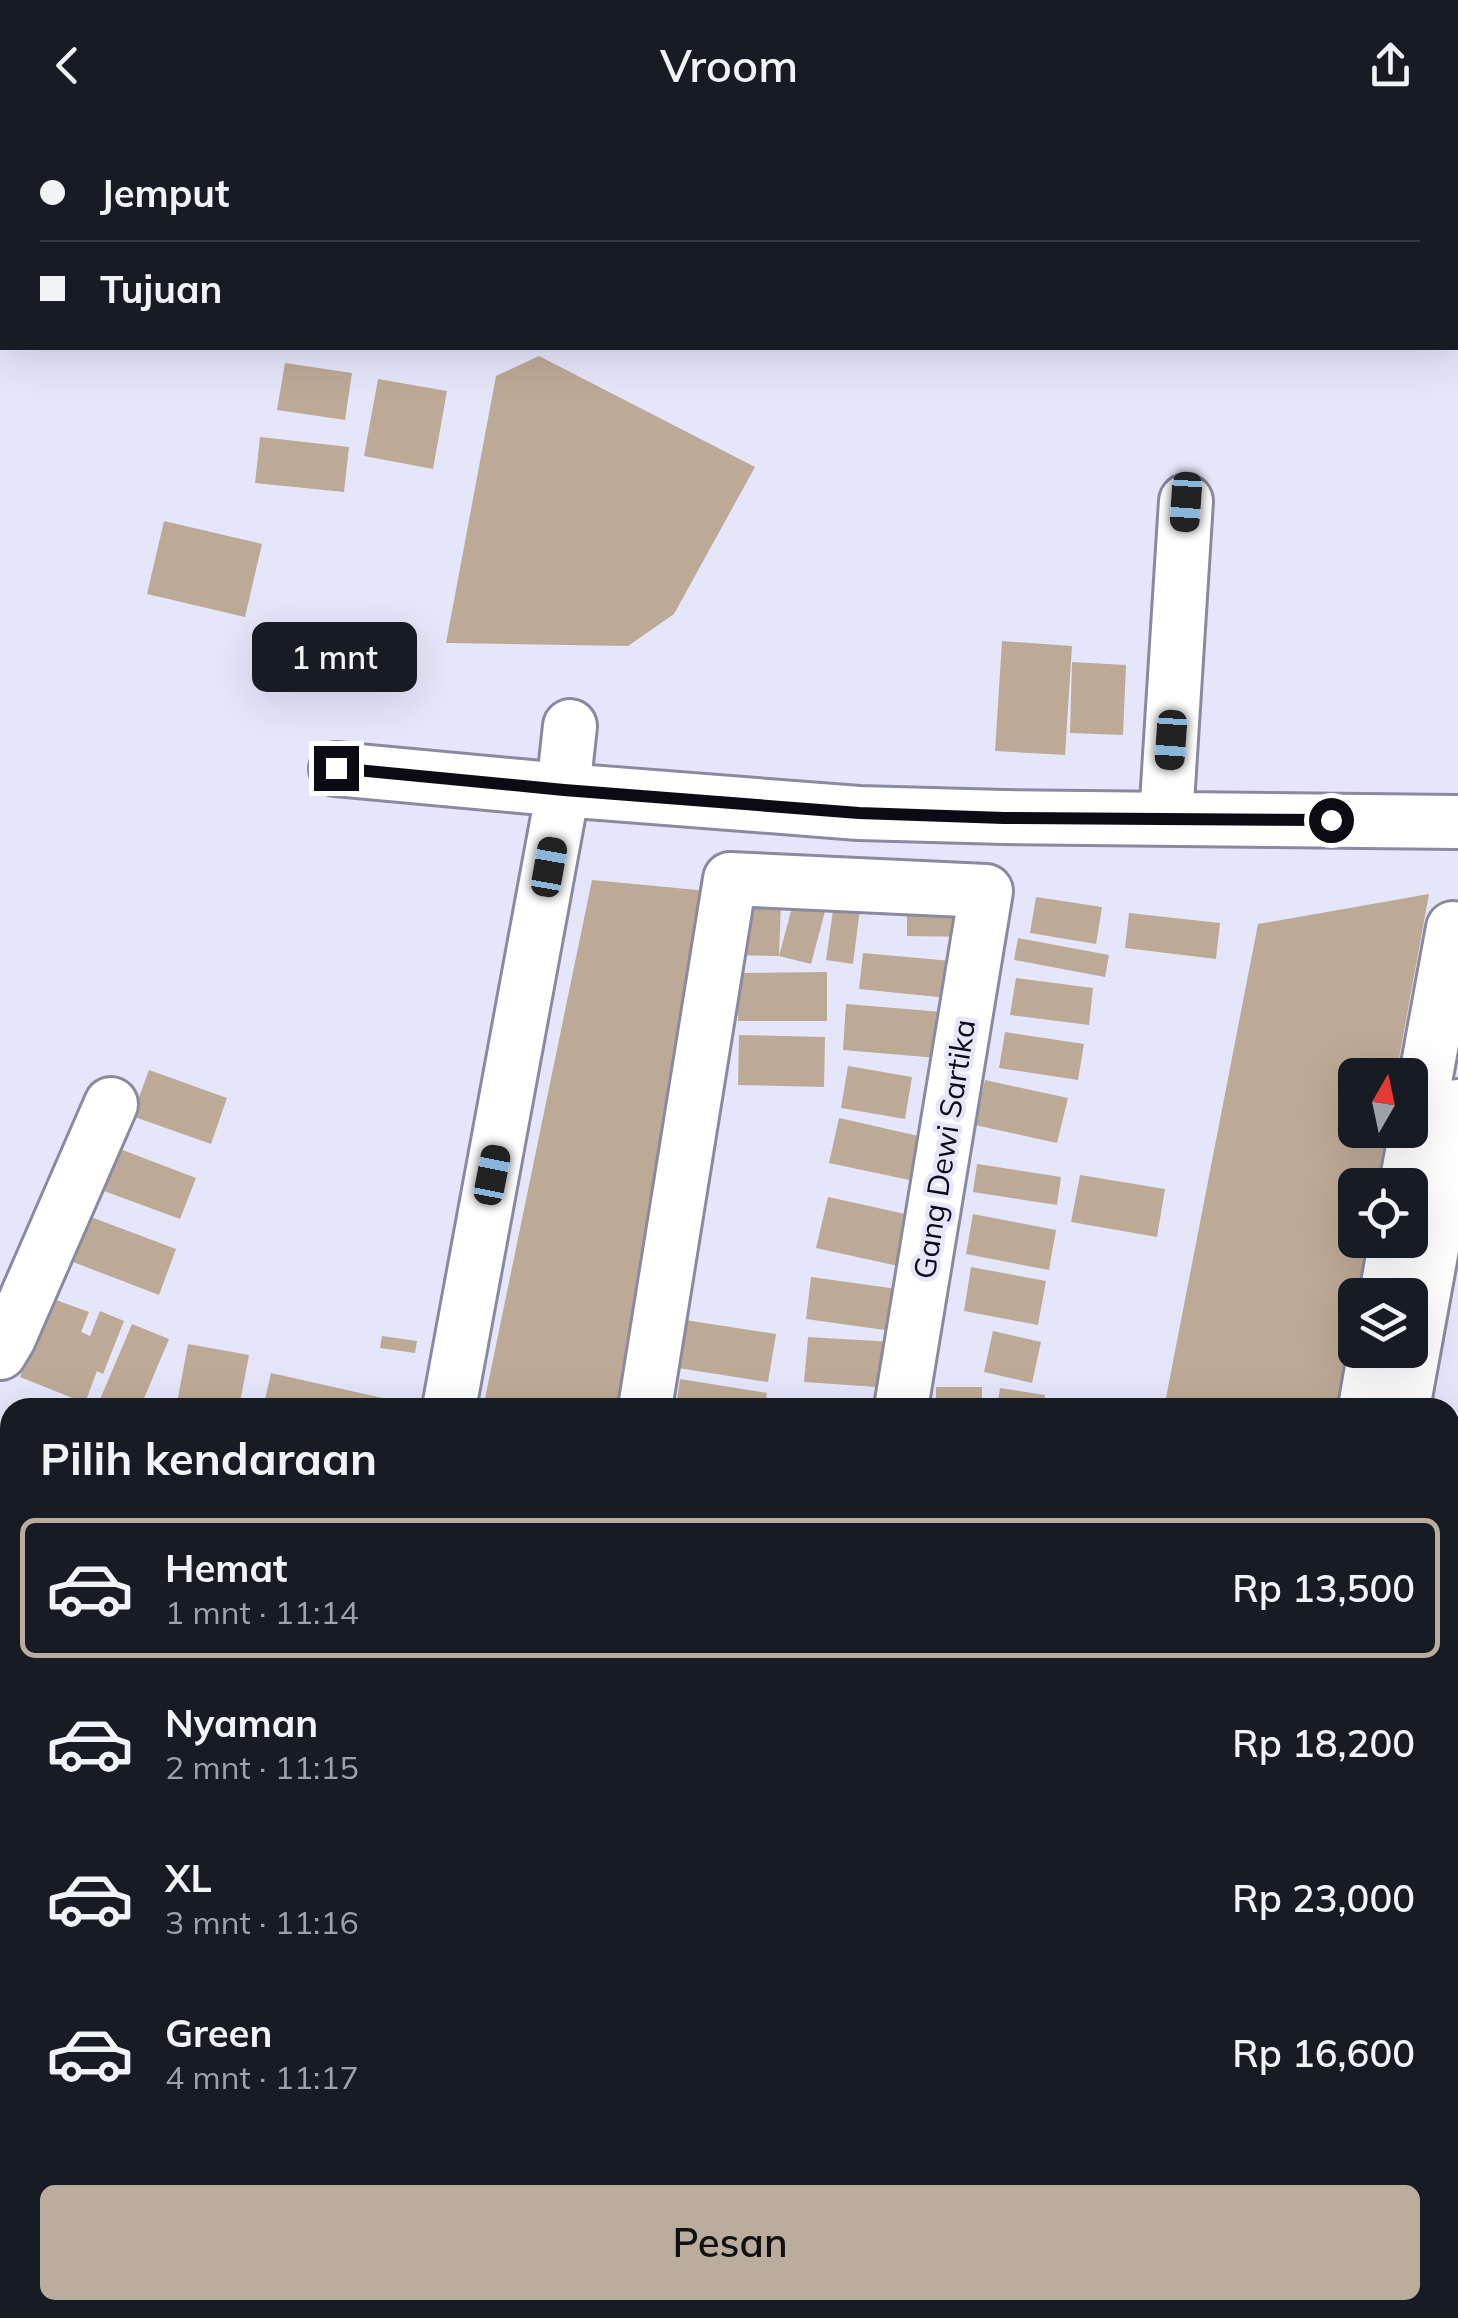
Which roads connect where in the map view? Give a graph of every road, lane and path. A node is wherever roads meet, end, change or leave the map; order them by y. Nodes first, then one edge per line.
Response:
1 (1186, 502) dead end
2 (570, 726) dead end
3 (336, 768) dead end
4 (564, 790) junction
5 (1166, 819) junction
6 (1458, 822) edge
7 (1454, 928) dead end
8 (110, 1104) dead end
9 (1458, 1106) edge
10 (1409, 1168) edge
11 (0, 1353) edge
12 (1372, 1368) edge
13 (451, 1398) edge
14 (647, 1398) edge
15 (903, 1398) edge
16 (1367, 1398) edge
17 (1405, 1398) edge

1 - 5 street
2 - 4 street
3 - 4 street
4 - 5 street
4 - 13 street
5 - 6 street
7 - 10 street
8 - 11 street
9 - 17 street
12 - 16 street
14 - 15 street, Gang Dewi Sartika

